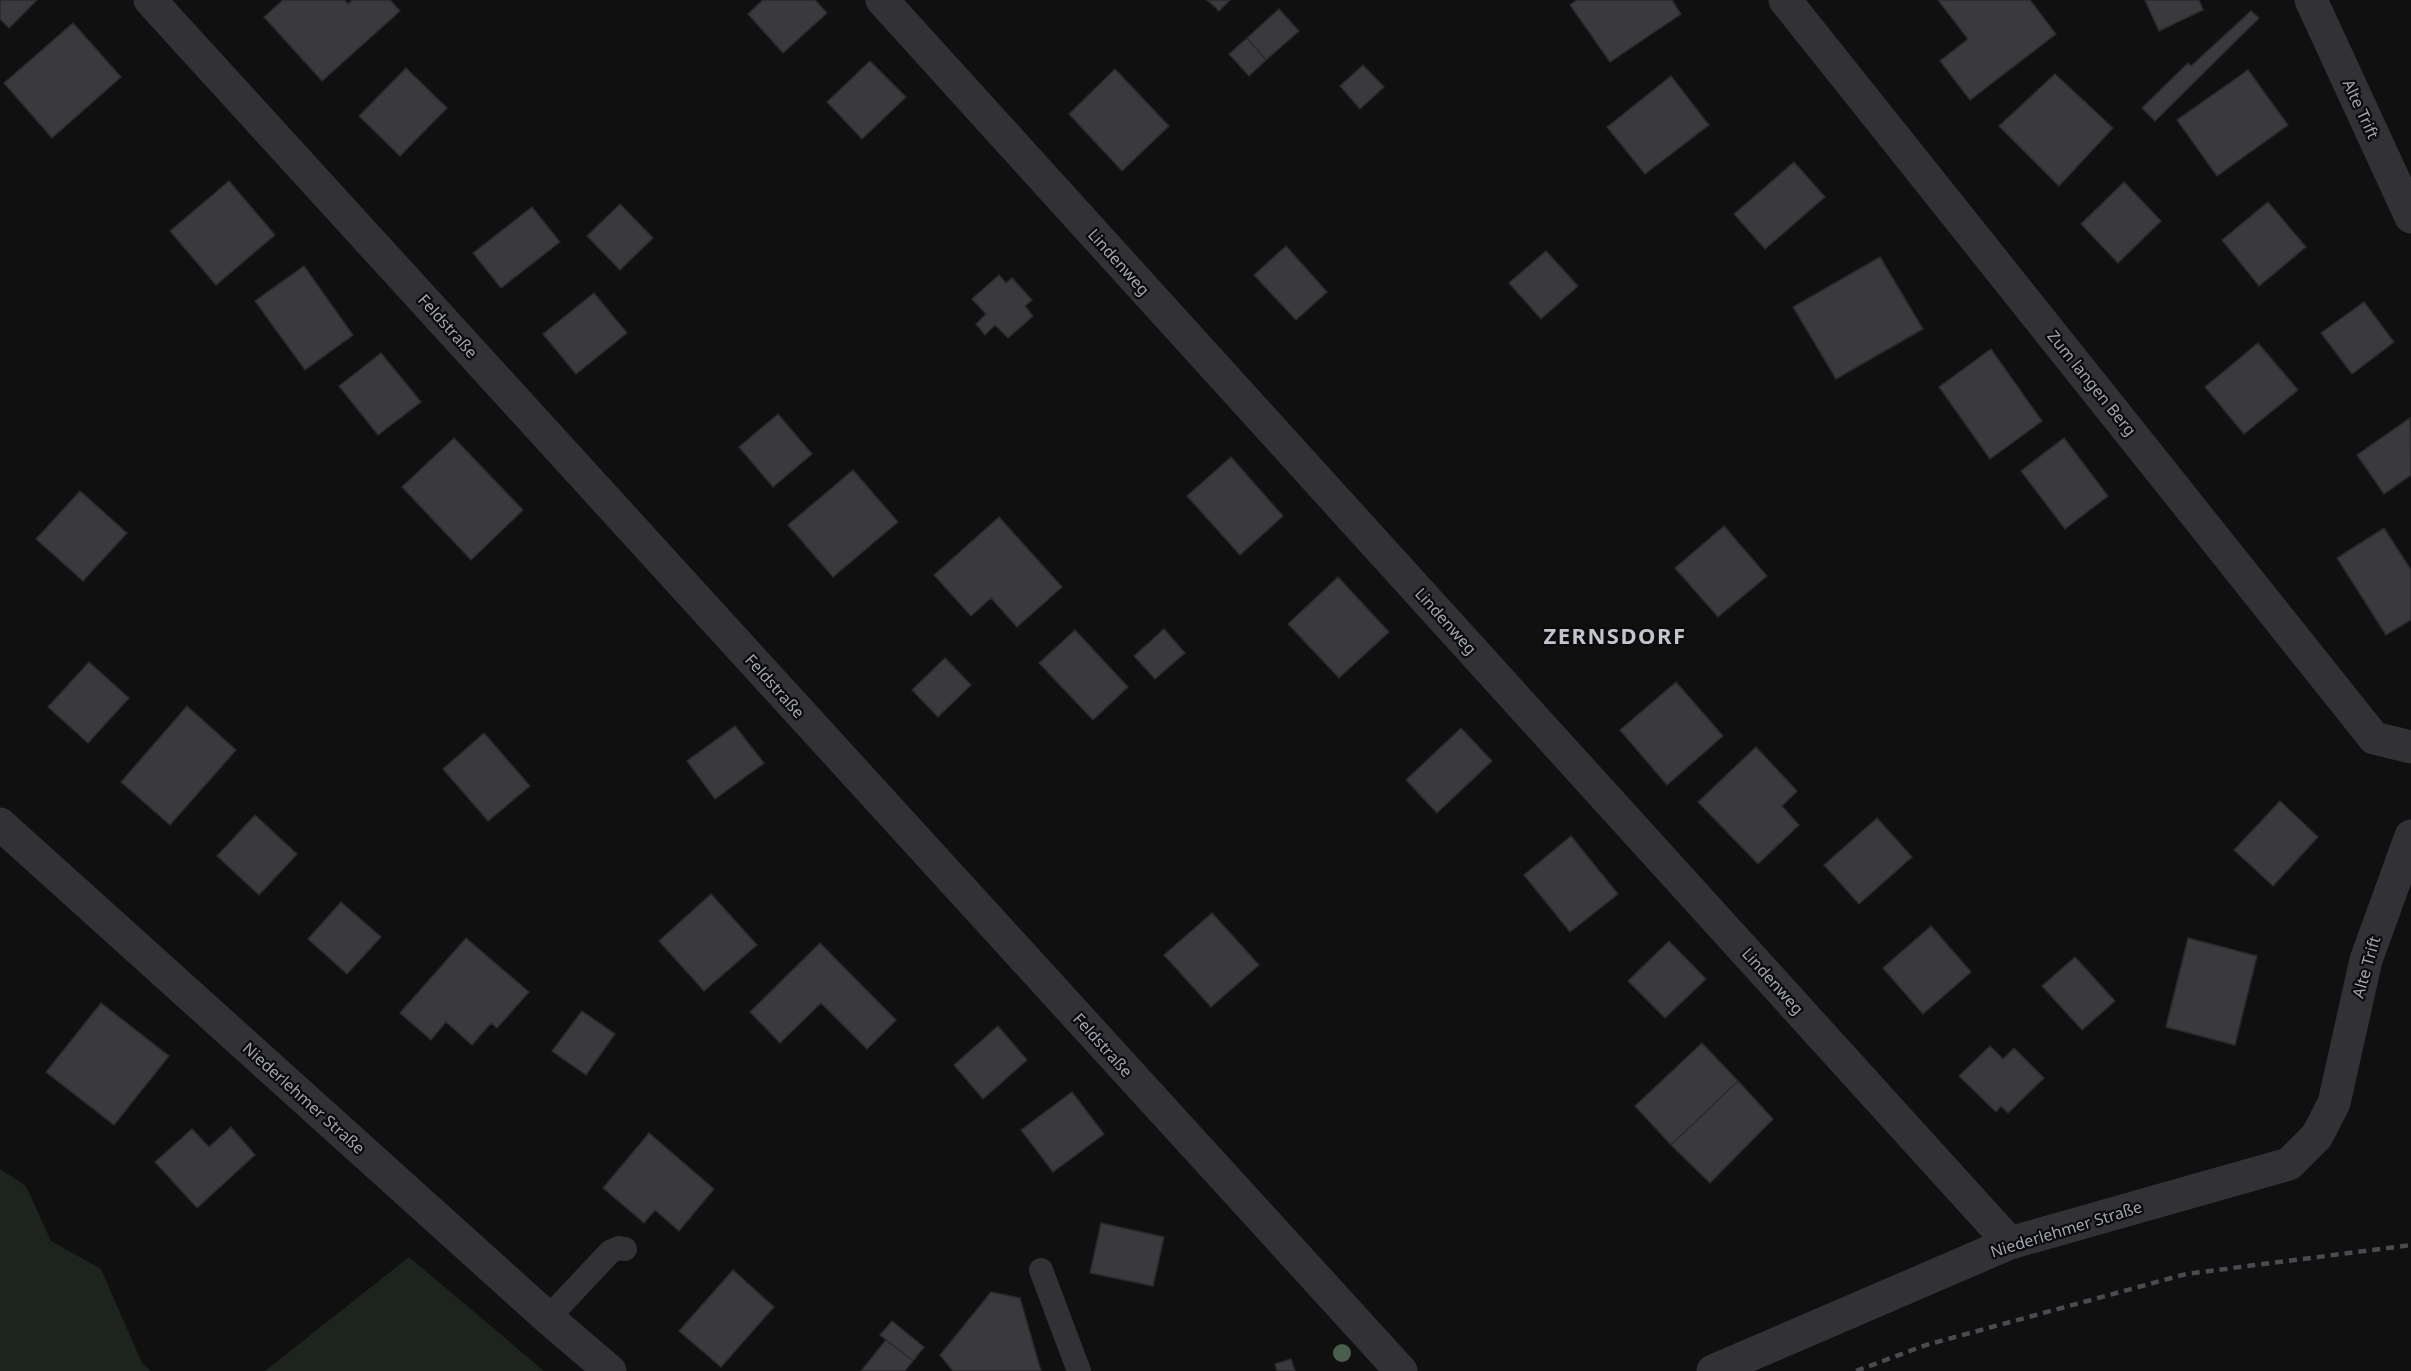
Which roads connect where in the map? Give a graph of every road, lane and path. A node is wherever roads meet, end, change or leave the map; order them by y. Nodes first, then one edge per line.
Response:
1 (150, 0) edge
2 (882, 0) edge
3 (1785, 0) edge
4 (2311, 0) edge
5 (2411, 217) edge
6 (2411, 747) edge
7 (0, 824) edge
8 (2411, 836) edge
9 (2334, 1102) joint
10 (2010, 1243) junction
11 (625, 1249) dead end
12 (1041, 1270) dead end
13 (548, 1318) junction
14 (610, 1371) edge
15 (1079, 1371) edge
16 (1401, 1371) edge
17 (1713, 1371) edge

1 - 16 street, Feldstraße
2 - 10 street, Lindenweg
3 - 6 street, Zum langen Berg
4 - 5 street, Alte Trift
7 - 13 street, Niederlehmer Straße
8 - 9 street, Alte Trift
9 - 10 street, Niederlehmer Straße
10 - 17 street, Niederlehmer Straße
11 - 13 lane
12 - 15 lane
13 - 14 street, Niederlehmer Straße

